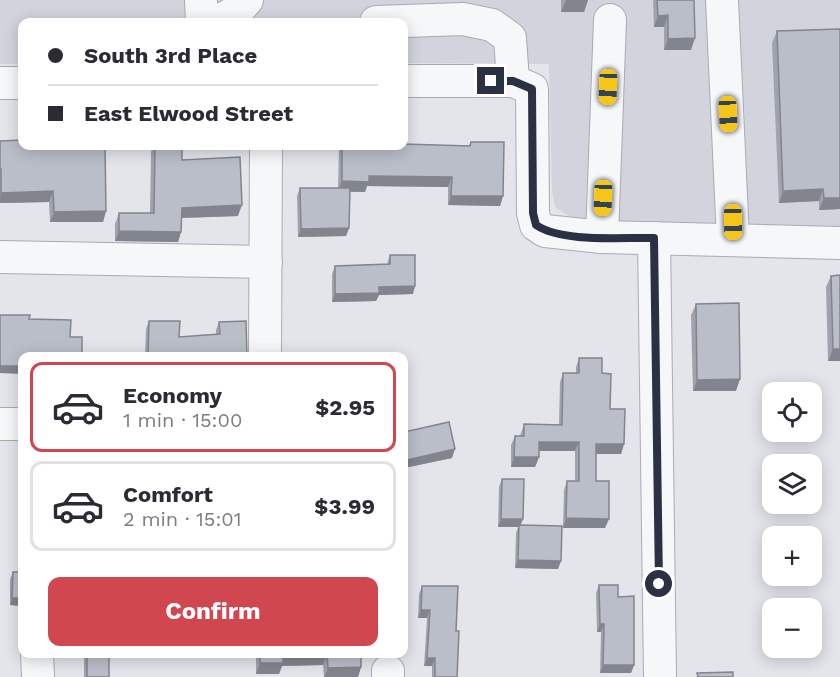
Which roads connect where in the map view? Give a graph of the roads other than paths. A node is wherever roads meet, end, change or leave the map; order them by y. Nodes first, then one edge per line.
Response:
1 (201, 0) edge
2 (246, 0) edge
3 (722, 0) edge
4 (202, 18) edge
5 (225, 18) edge
6 (610, 20) dead end
7 (408, 21) edge
8 (408, 81) edge
9 (513, 81) junction
10 (0, 83) edge
11 (18, 83) edge
12 (266, 150) edge
13 (602, 237) junction
14 (654, 238) junction
15 (733, 240) junction
16 (840, 243) edge
17 (0, 257) edge
18 (266, 262) junction
19 (265, 352) edge
20 (0, 424) edge
21 (18, 424) edge
22 (37, 658) edge
23 (38, 677) edge
24 (660, 677) edge

1 - 4 street
2 - 5 street
3 - 15 street
6 - 13 street
7 - 9 street
8 - 9 street
9 - 13 street
10 - 11 street
12 - 18 street
13 - 14 street
14 - 15 street
14 - 24 street
15 - 16 street
17 - 18 street
18 - 19 street
20 - 21 street
22 - 23 street

